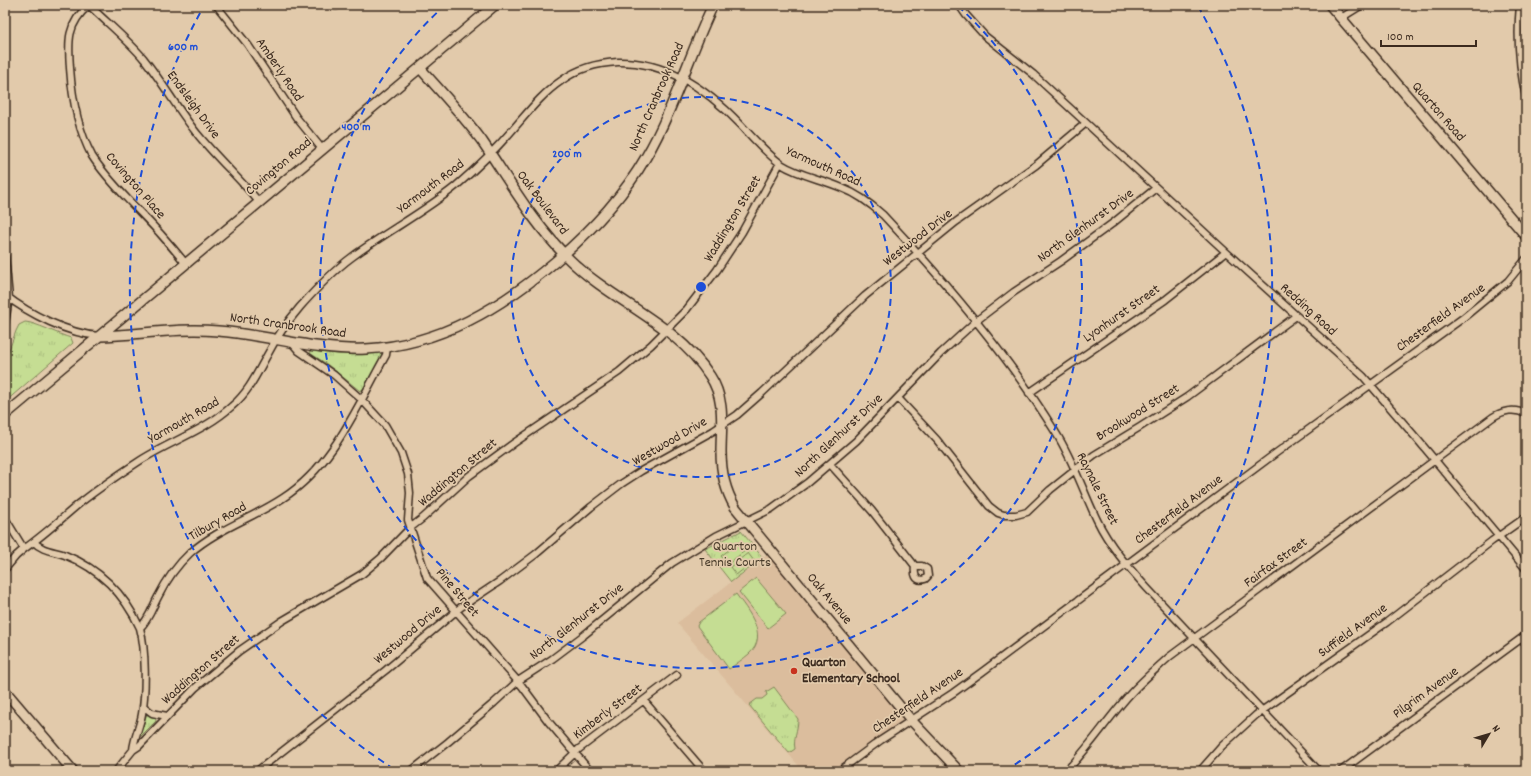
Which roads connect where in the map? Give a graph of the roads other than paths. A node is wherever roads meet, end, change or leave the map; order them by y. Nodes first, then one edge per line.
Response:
1 (89, 5) edge
2 (216, 5) edge
3 (331, 5) edge
4 (341, 5) edge
5 (713, 5) edge
6 (959, 5) edge
7 (1330, 5) edge
8 (1362, 5) edge
9 (1520, 5) edge
10 (492, 6) edge
11 (1341, 18) junction
12 (420, 68) junction
13 (682, 77) junction
14 (1526, 97) edge
15 (1086, 123) junction
16 (322, 149) junction
17 (490, 154) junction
18 (780, 163) junction
19 (1156, 188) junction
20 (259, 202) junction
21 (888, 220) joint
22 (1526, 236) edge
23 (1226, 252) junction
24 (918, 253) junction
25 (564, 254) junction
26 (5, 256) edge
27 (1526, 259) edge
28 (186, 264) junction
29 (7, 296) edge
30 (1296, 316) junction
31 (976, 322) junction
32 (5, 323) edge
33 (667, 330) junction
34 (100, 336) junction
35 (276, 340) junction
36 (292, 343) junction
37 (387, 347) junction
38 (1370, 384) junction
39 (1030, 393) junction
40 (898, 398) junction
41 (361, 399) junction
42 (1526, 414) edge
43 (5, 415) edge
44 (722, 425) junction
45 (1435, 460) junction
46 (830, 464) junction
47 (1074, 469) junction
48 (1526, 517) edge
49 (5, 518) edge
50 (746, 521) junction
51 (410, 528) junction
52 (1498, 537) junction
53 (34, 542) junction
54 (24, 549) junction
55 (1126, 564) junction
56 (915, 566) dead end
57 (5, 569) edge
58 (1526, 569) edge
59 (456, 611) junction
60 (140, 628) junction
61 (1526, 635) edge
62 (1194, 638) junction
63 (677, 676) dead end
64 (518, 681) junction
65 (5, 691) edge
66 (644, 701) junction
67 (143, 706) junction
68 (1263, 711) junction
69 (167, 716) junction
70 (911, 720) junction
71 (133, 750) junction
72 (574, 753) junction
73 (73, 771) edge
74 (116, 771) edge
75 (257, 771) edge
76 (411, 771) edge
77 (556, 771) edge
78 (590, 771) edge
79 (704, 771) edge
80 (839, 771) edge
81 (959, 771) edge
82 (1066, 771) edge
83 (1200, 771) edge
84 (1319, 771) edge
85 (1341, 771) edge

1 - 20 street, Endsleigh Drive
1 - 28 street, Covington Place
2 - 16 street, Amberly Road
3 - 4 street
5 - 13 street, North Cranbrook Road
6 - 15 street, Redding Road
7 - 11 street, Quarton Road
8 - 11 street
9 - 14 street
10 - 12 street, Covington Road
11 - 22 street, Quarton Road
12 - 16 street, Covington Road
12 - 17 street, Oak Boulevard
13 - 17 street, Yarmouth Road
13 - 18 street, Yarmouth Road
13 - 25 street, North Cranbrook Road
15 - 19 street, Redding Road
15 - 24 street, Westwood Drive
16 - 20 street, Covington Road
17 - 25 street, Oak Boulevard
17 - 35 street, Yarmouth Road
18 - 21 street, Yarmouth Road
18 - 33 street, Waddington Street
19 - 23 street, Redding Road
19 - 31 street, North Glenhurst Drive
20 - 28 street, Covington Road
21 - 24 street, Raynale Street
23 - 30 street, Redding Road
23 - 39 street, Lyonhurst Street
24 - 31 street, Raynale Street
24 - 44 street, Westwood Drive
25 - 33 street, Oak Boulevard
25 - 37 street, North Cranbrook Road
26 - 29 street
27 - 38 street, Chesterfield Avenue
28 - 34 street, Covington Road
29 - 32 street
29 - 34 street
30 - 38 street, Redding Road
30 - 47 street, Brookwood Street
31 - 39 street, Raynale Street
31 - 40 street, North Glenhurst Drive
33 - 44 street, Oak Boulevard
33 - 51 street, Waddington Street
34 - 35 street, North Cranbrook Road
34 - 43 street
35 - 36 street, North Cranbrook Road
35 - 53 street, Yarmouth Road
36 - 37 street, North Cranbrook Road
36 - 41 street, Pine Street
37 - 41 street, Tilbury Road
38 - 45 street, Redding Road
38 - 55 street, Chesterfield Avenue
39 - 47 street, Raynale Street
40 - 46 street, North Glenhurst Drive
40 - 47 street, Brookwood Street
41 - 51 street, Pine Street
41 - 60 street, Tilbury Road
42 - 45 street, Fairfax Street
44 - 50 street, Oak Avenue
44 - 59 street, Westwood Drive
45 - 52 street, Redding Road
45 - 62 street, Fairfax Street
46 - 50 street, North Glenhurst Drive
46 - 56 street
47 - 55 street, Raynale Street
48 - 52 street, Suffield Avenue
49 - 54 street
50 - 64 street, North Glenhurst Drive
50 - 70 street, Oak Avenue
51 - 59 street, Pine Street
51 - 69 street, Waddington Street
52 - 58 street, Redding Road
52 - 68 street, Suffield Avenue
53 - 54 street, Yarmouth Road
53 - 60 street
54 - 57 street, Yarmouth Road
55 - 62 street, Raynale Street
55 - 70 street, Chesterfield Avenue
59 - 64 street, Pine Street
59 - 75 street, Westwood Drive
60 - 67 street
61 - 85 street, Pilgrim Avenue
62 - 68 street, Raynale Street
62 - 82 street, Fairfax Street
63 - 66 street, Kimberly Street
64 - 72 street, Pine Street
64 - 76 street, North Glenhurst Drive
65 - 73 street
66 - 72 street, Kimberly Street
66 - 79 street
67 - 69 street
67 - 71 street
68 - 83 street, Suffield Avenue
68 - 84 street, Raynale Street
69 - 71 street, Waddington Street
70 - 80 street, Chesterfield Avenue
70 - 81 street, Oak Avenue
71 - 74 street, Waddington Street
72 - 77 street, Kimberly Street
72 - 78 street, Pine Street

